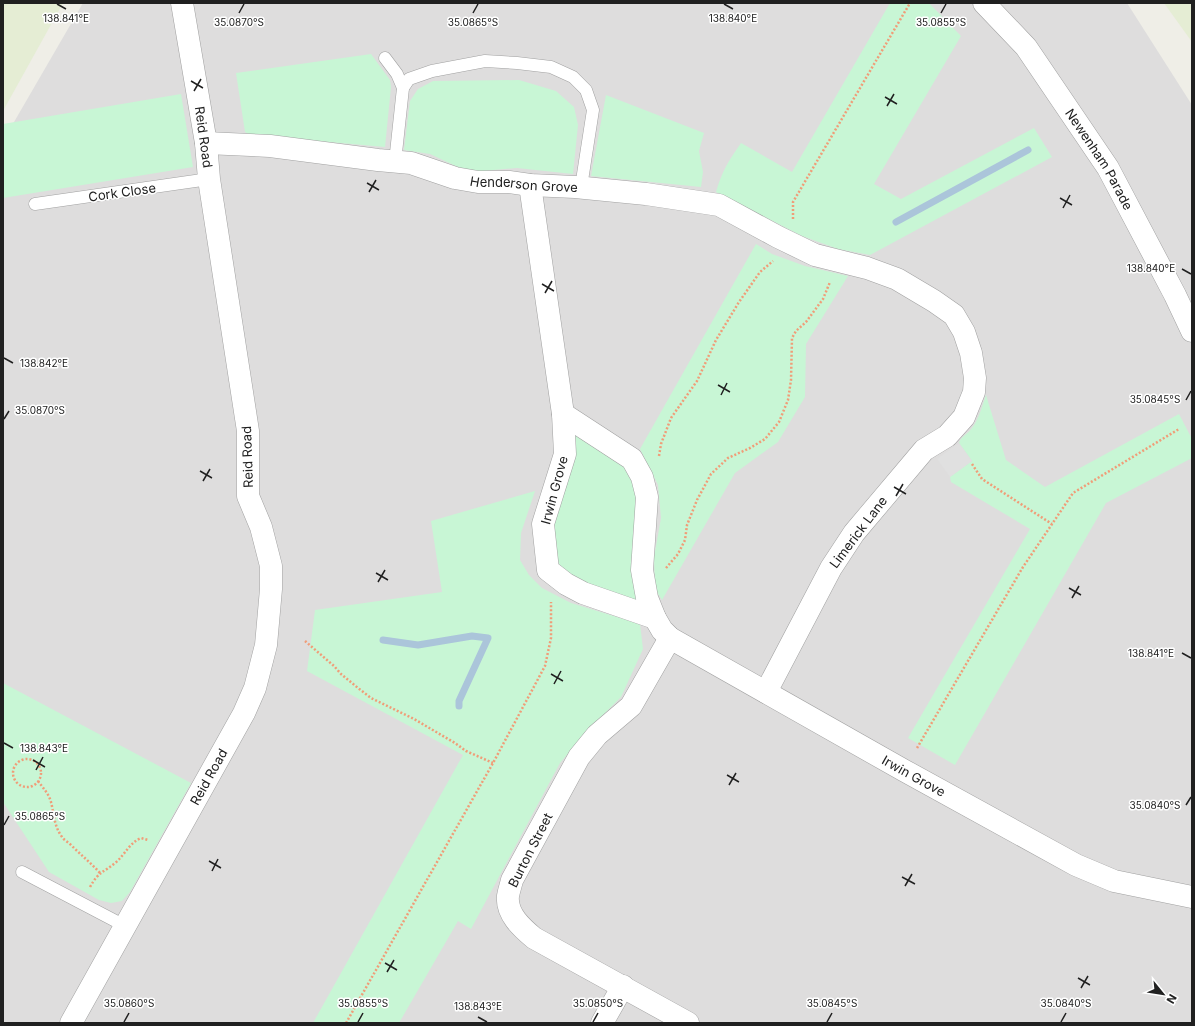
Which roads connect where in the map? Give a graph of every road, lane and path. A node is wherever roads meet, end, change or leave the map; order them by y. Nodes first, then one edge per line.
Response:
1 (182, 3) edge
2 (984, 3) edge
3 (385, 58) dead end
4 (403, 88) junction
5 (206, 143) junction
6 (395, 162) junction
7 (209, 180) junction
8 (530, 185) junction
9 (581, 188) junction
10 (34, 204) dead end
11 (834, 260) junction
12 (1192, 331) edge
13 (563, 414) junction
14 (1179, 429) dead end
15 (972, 464) dead end
16 (1052, 524) junction
17 (557, 576) junction
18 (644, 579) junction
19 (655, 618) junction
20 (670, 638) junction
21 (305, 641) dead end
22 (766, 692) junction
23 (917, 748) dead end
24 (492, 763) junction
25 (38, 781) junction
26 (168, 850) junction
27 (22, 872) dead end
28 (100, 873) junction
29 (1192, 897) edge
30 (82, 904) junction
31 (125, 926) junction
32 (623, 986) junction
33 (70, 1023) edge
34 (346, 1023) edge
35 (602, 1023) edge
36 (688, 1023) edge

1 - 5 street, Reid Road
2 - 12 street, Newenham Parade
3 - 4 lane
4 - 6 lane
4 - 9 lane
5 - 6 street, Henderson Grove
5 - 7 street, Reid Road
6 - 8 street, Henderson Grove
7 - 10 lane, Cork Close
7 - 26 street, Reid Road
8 - 9 street, Henderson Grove
8 - 13 street, Irwin Grove
9 - 11 street, Henderson Grove
11 - 18 path
11 - 22 street, Limerick Lane
13 - 17 street, Irwin Grove
13 - 18 street, Irwin Grove
14 - 16 path
15 - 16 path
16 - 23 path
17 - 19 street, Irwin Grove
17 - 24 path
18 - 19 street, Irwin Grove
19 - 20 street, Irwin Grove
20 - 22 street, Irwin Grove
20 - 32 street, Burton Street
21 - 24 path
22 - 29 street, Irwin Grove
24 - 34 path
25 - 25 path
25 - 28 path
26 - 28 path
26 - 31 street, Reid Road
27 - 30 lane
28 - 30 path
30 - 31 lane
31 - 33 street, Reid Road
32 - 35 street
32 - 36 street, Burton Street

